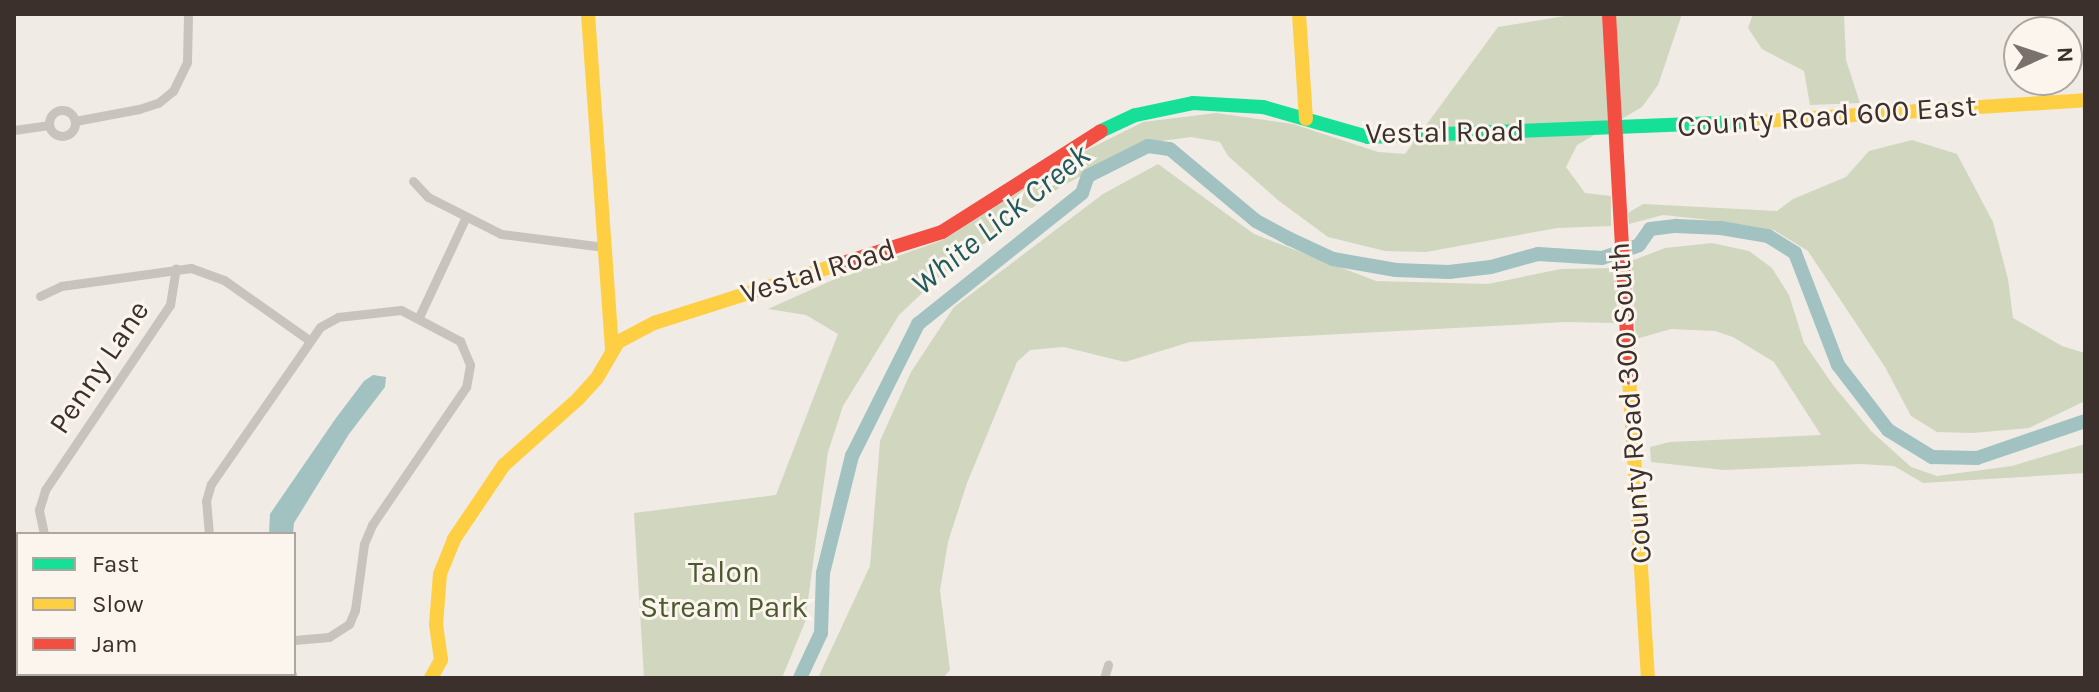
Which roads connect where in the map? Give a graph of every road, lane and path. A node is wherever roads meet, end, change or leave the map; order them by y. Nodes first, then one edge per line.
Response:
1 (188, 14) edge
2 (588, 14) edge
3 (1299, 14) edge
4 (1609, 14) edge
5 (2085, 100) edge
6 (1306, 119) junction
7 (75, 121) junction
8 (49, 125) junction
9 (1616, 127) junction
10 (14, 130) edge
11 (413, 181) dead end
12 (465, 219) junction
13 (604, 247) junction
14 (176, 268) junction
15 (40, 296) dead end
16 (419, 317) junction
17 (309, 340) junction
18 (612, 351) junction
19 (44, 532) edge
20 (209, 532) edge
21 (438, 618) junction
22 (296, 640) edge
23 (1108, 665) dead end
24 (431, 678) edge
25 (444, 678) edge
26 (1104, 678) edge
27 (1648, 678) edge

1 - 7 street
2 - 13 street
3 - 6 street
4 - 9 street, County Road 300 South
5 - 9 street, County Road 600 East
6 - 9 street, Vestal Road
6 - 18 street, Vestal Road
7 - 8 street
7 - 8 street
8 - 10 street
9 - 27 street, County Road 300 South
11 - 12 street
12 - 13 street
12 - 16 street
13 - 18 street
14 - 15 street
14 - 17 street
14 - 19 street, Penny Lane
16 - 17 street
16 - 22 street
17 - 20 street
18 - 21 street, Vestal Road
21 - 24 street, Vestal Road
21 - 25 street, Vestal Road
23 - 26 street

